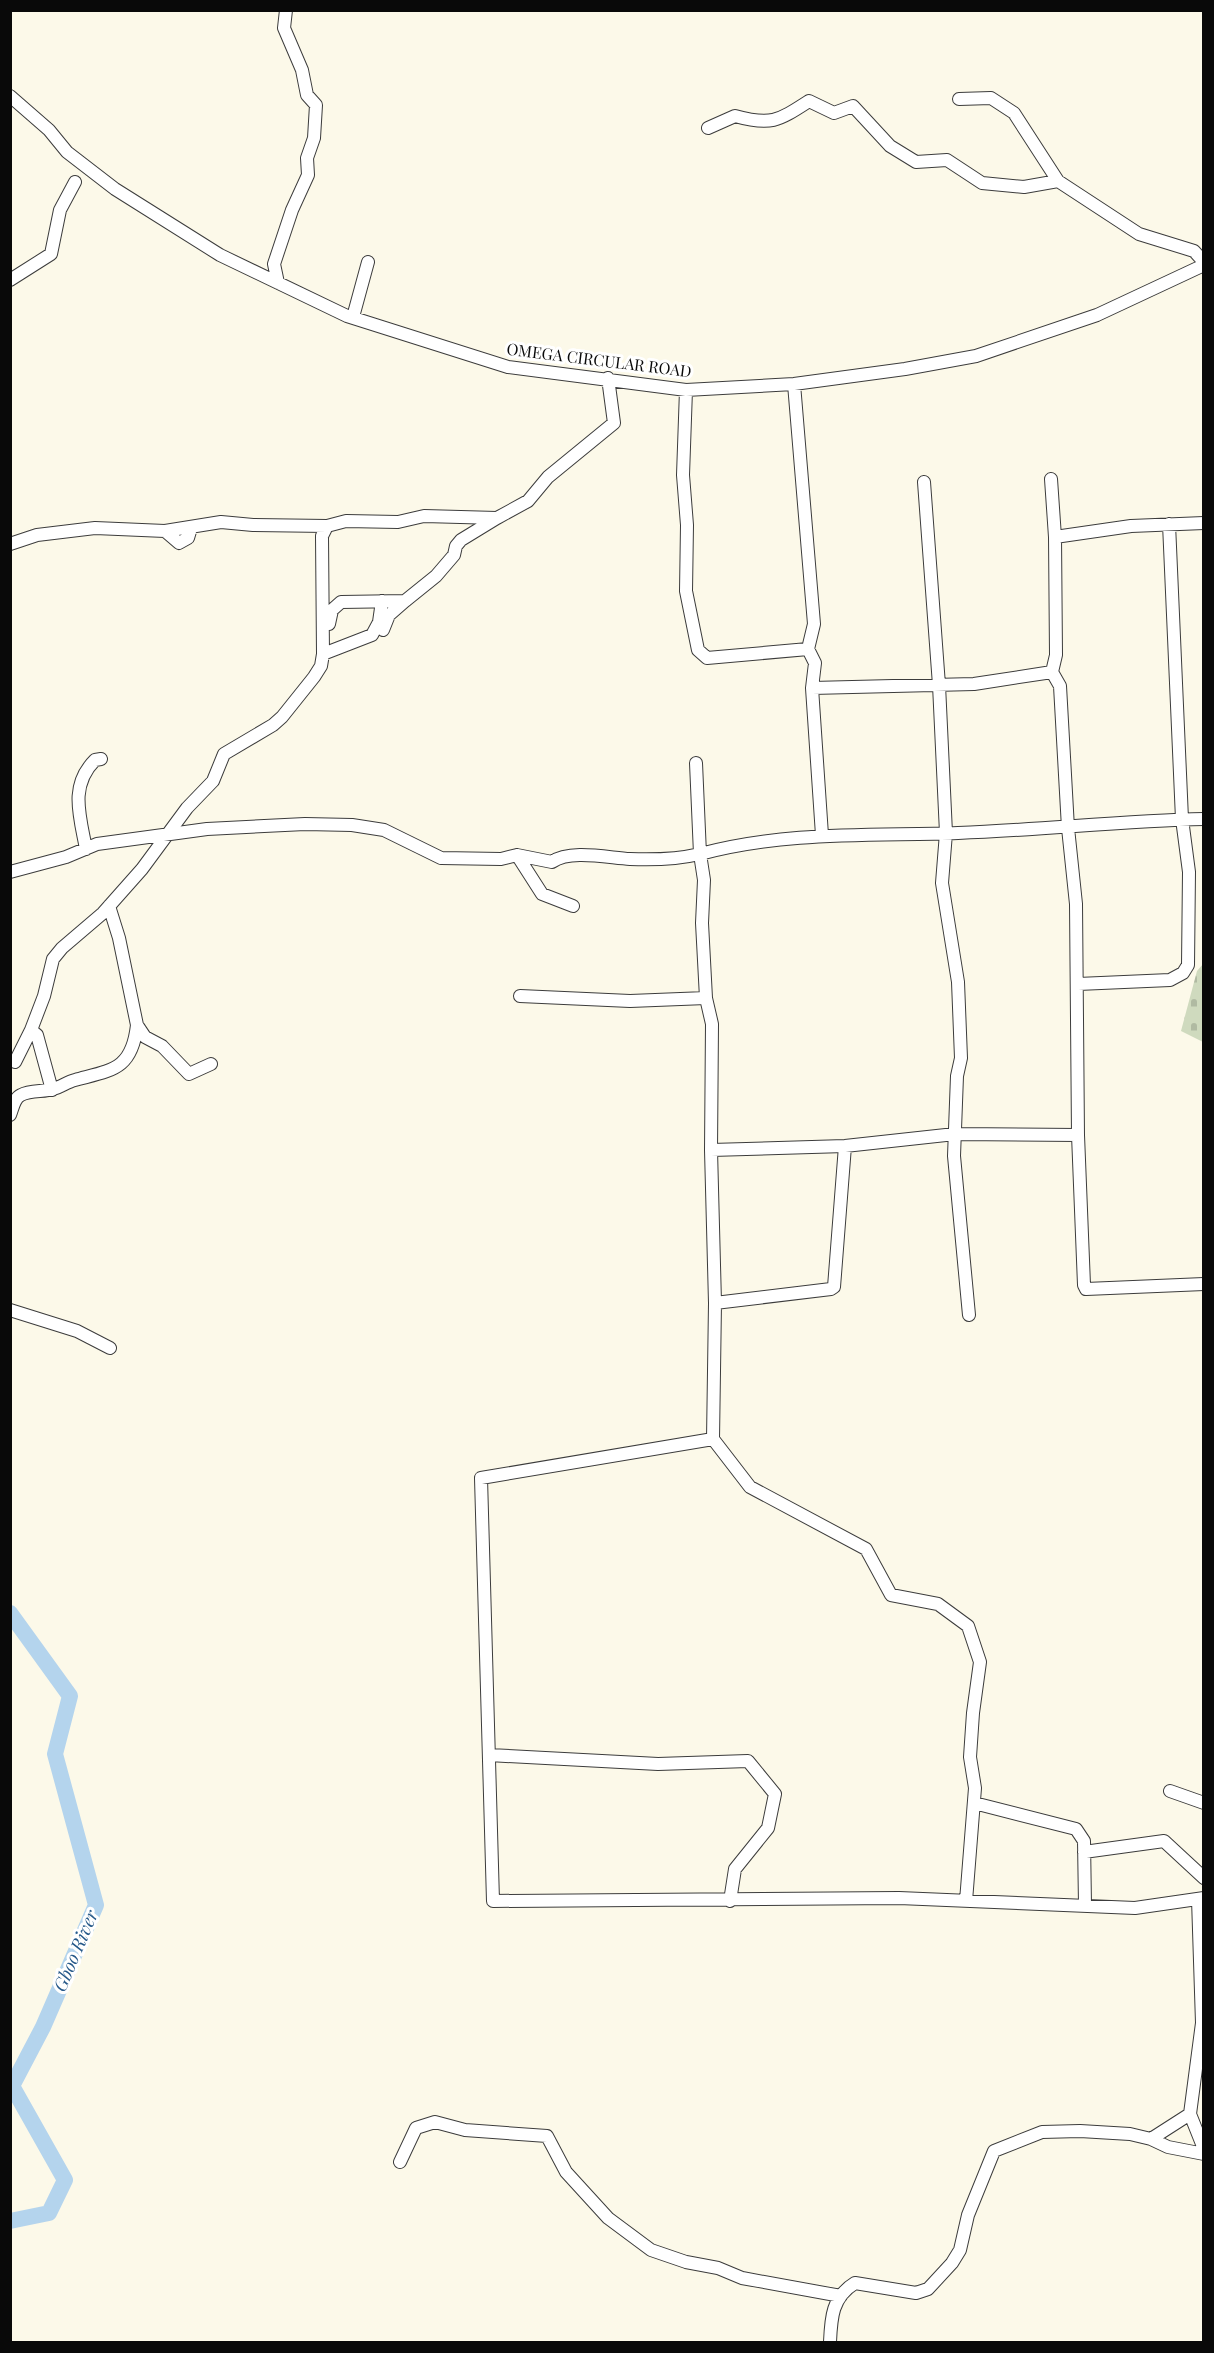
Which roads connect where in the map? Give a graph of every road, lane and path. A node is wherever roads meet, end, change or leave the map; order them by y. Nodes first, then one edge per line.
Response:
1 (286, 10) edge
2 (10, 96) edge
3 (959, 99) dead end
4 (708, 128) dead end
5 (1059, 181) junction
6 (75, 182) dead end
7 (368, 262) dead end
8 (1203, 263) edge
9 (10, 280) edge
10 (278, 283) junction
11 (353, 317) junction
12 (608, 378) junction
13 (794, 384) junction
14 (686, 390) junction
15 (1052, 479) dead end
16 (924, 482) dead end
17 (498, 518) junction
18 (1203, 523) edge
19 (1168, 524) junction
20 (327, 526) junction
21 (1055, 537) junction
22 (10, 544) edge
23 (382, 601) junction
24 (405, 601) junction
25 (372, 635) junction
26 (325, 638) junction
27 (808, 649) junction
28 (323, 654) junction
29 (1052, 672) junction
30 (939, 685) junction
31 (812, 688) junction
32 (101, 759) dead end
33 (696, 763) dead end
34 (1182, 819) junction
35 (1203, 819) edge
36 (1068, 828) junction
37 (946, 833) junction
38 (169, 835) junction
39 (822, 835) junction
40 (86, 849) junction
41 (700, 854) junction
42 (517, 855) junction
43 (10, 872) edge
44 (109, 906) junction
45 (573, 906) dead end
46 (1078, 984) junction
47 (520, 996) dead end
48 (706, 998) junction
49 (136, 1025) junction
50 (31, 1030) junction
51 (15, 1062) dead end
52 (211, 1064) dead end
53 (52, 1090) junction
54 (10, 1115) edge
55 (955, 1134) junction
56 (1078, 1136) junction
57 (845, 1146) junction
58 (711, 1149) junction
59 (1203, 1284) edge
60 (715, 1303) junction
61 (10, 1310) edge
62 (969, 1315) dead end
63 (110, 1348) dead end
64 (714, 1439) junction
65 (489, 1755) junction
66 (1170, 1791) dead end
67 (974, 1803) junction
68 (1203, 1803) edge
69 (1084, 1851) junction
70 (1203, 1878) edge
71 (1201, 1898) edge
72 (730, 1901) junction
73 (966, 1901) junction
74 (1085, 1905) junction
75 (1191, 2114) junction
76 (1151, 2139) junction
77 (1203, 2149) edge
78 (1203, 2154) edge
79 (400, 2162) dead end
80 (841, 2296) junction
81 (830, 2343) edge

1 - 10 street
2 - 10 street, OMEGA CIRCULAR ROAD
3 - 5 street
4 - 5 street
5 - 8 street
6 - 9 street
7 - 11 street
8 - 13 street, OMEGA CIRCULAR ROAD
10 - 11 street, OMEGA CIRCULAR ROAD
11 - 12 street, OMEGA CIRCULAR ROAD
12 - 14 street, OMEGA CIRCULAR ROAD
12 - 17 street
13 - 14 street, OMEGA CIRCULAR ROAD
13 - 27 street
14 - 27 street
15 - 21 street
16 - 30 street
17 - 20 street
17 - 24 street
18 - 19 street
19 - 21 street
19 - 34 street
20 - 22 street
20 - 26 street
21 - 29 street
23 - 24 street
23 - 25 street
23 - 26 street
24 - 25 street
25 - 28 street
26 - 28 street
27 - 31 street
28 - 38 street
29 - 30 street
29 - 36 street
30 - 31 street
30 - 37 street
31 - 39 street
32 - 40 street
33 - 41 street
34 - 35 street
34 - 36 street
34 - 46 street
36 - 37 street
36 - 46 street
37 - 39 street
37 - 55 street
38 - 40 street
38 - 42 street
38 - 44 street
39 - 41 street
40 - 43 street
41 - 42 street
41 - 48 street
42 - 45 street
44 - 49 street
44 - 50 street
46 - 56 street
47 - 48 street
48 - 58 street
49 - 52 street
49 - 53 street
50 - 51 street
50 - 53 street
53 - 54 street
55 - 56 street
55 - 57 street
55 - 62 street
56 - 59 street
57 - 58 street
57 - 60 street
58 - 60 street
60 - 64 street
61 - 63 street
64 - 65 street
64 - 67 street
65 - 72 street
65 - 72 street
66 - 68 street
67 - 69 street
67 - 73 street
69 - 70 street
69 - 74 street
71 - 74 street
71 - 75 street
72 - 73 street
73 - 74 street
75 - 76 street
75 - 77 street
76 - 78 street
76 - 80 street
79 - 80 street
80 - 81 street

